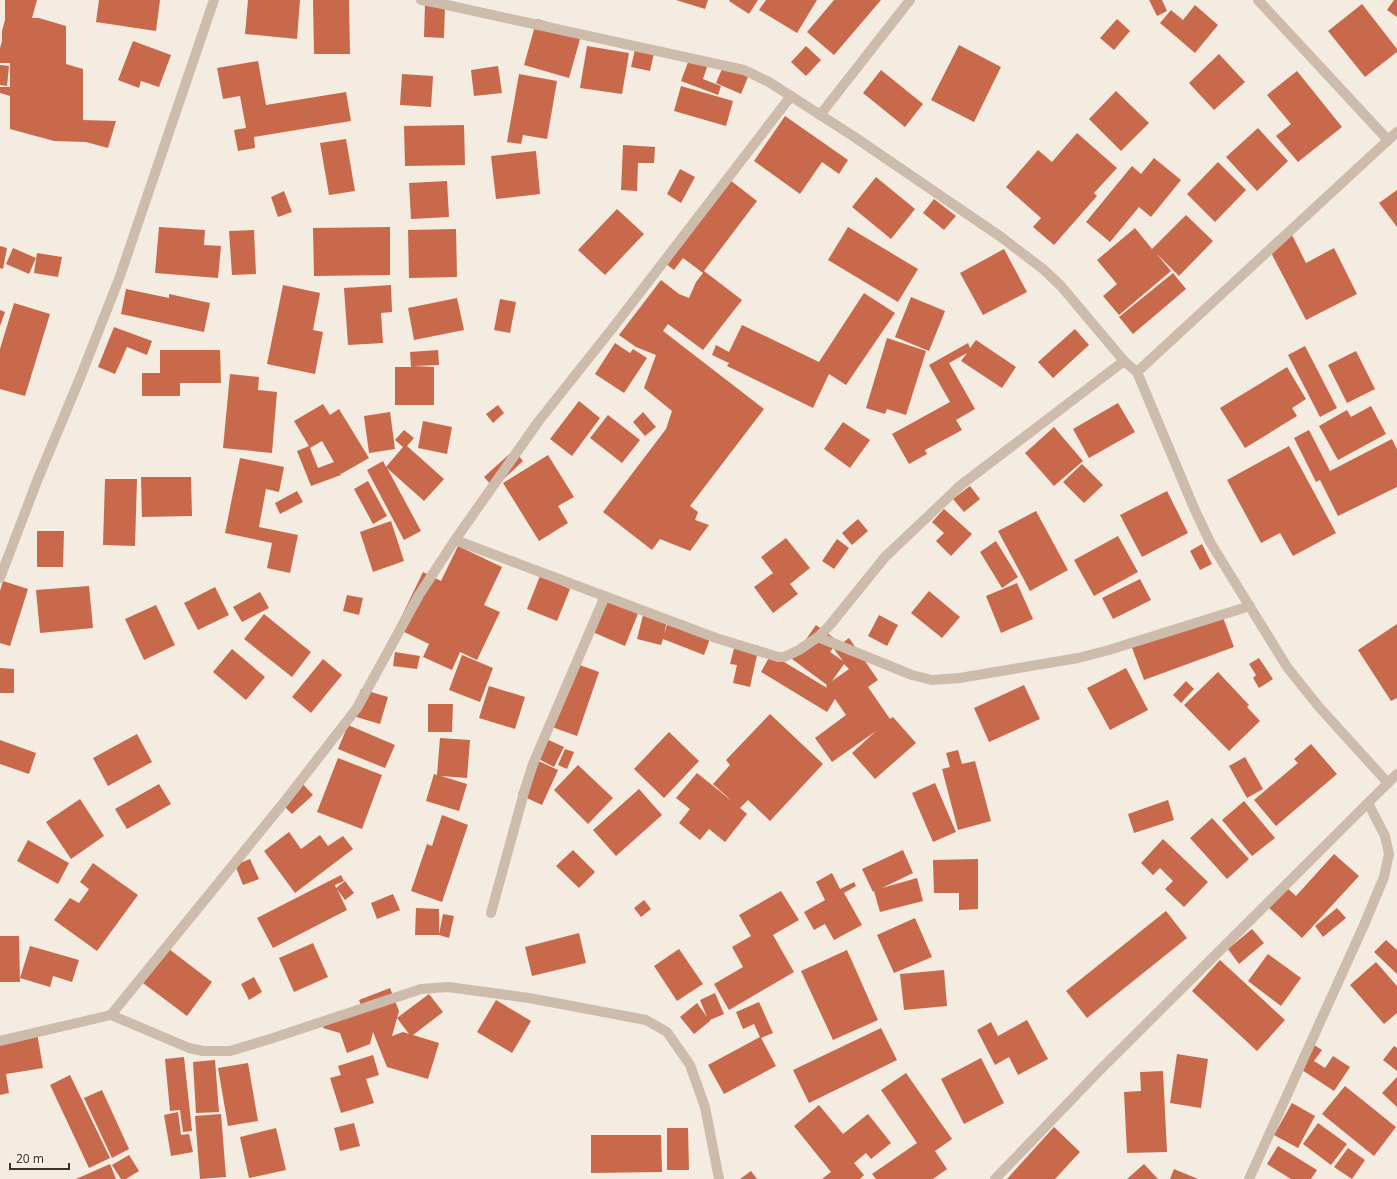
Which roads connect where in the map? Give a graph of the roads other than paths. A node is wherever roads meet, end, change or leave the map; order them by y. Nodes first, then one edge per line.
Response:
1 (214, 0) edge
2 (421, 0) edge
3 (910, 0) edge
4 (1258, 0) edge
5 (791, 96) junction
6 (820, 115) junction
7 (1397, 132) edge
8 (1388, 140) junction
9 (1124, 361) junction
10 (1137, 372) junction
11 (455, 540) junction
12 (0, 578) edge
13 (605, 596) junction
14 (1250, 606) junction
15 (818, 637) junction
16 (1397, 774) edge
17 (1388, 783) junction
18 (1368, 803) junction
19 (491, 913) dead end
20 (111, 1015) junction
21 (0, 1041) edge
22 (719, 1179) edge
23 (994, 1179) edge
24 (1249, 1179) edge

1 - 12 street
2 - 5 street
3 - 6 street
4 - 8 street
5 - 6 street
5 - 11 street
6 - 9 street
7 - 8 street
8 - 10 street
9 - 10 street
9 - 15 street
10 - 14 street
11 - 13 street
11 - 20 street
13 - 15 street
13 - 19 street
14 - 15 street
14 - 17 street
16 - 17 street
17 - 18 street
18 - 23 street
18 - 24 street
20 - 21 street
20 - 22 street

